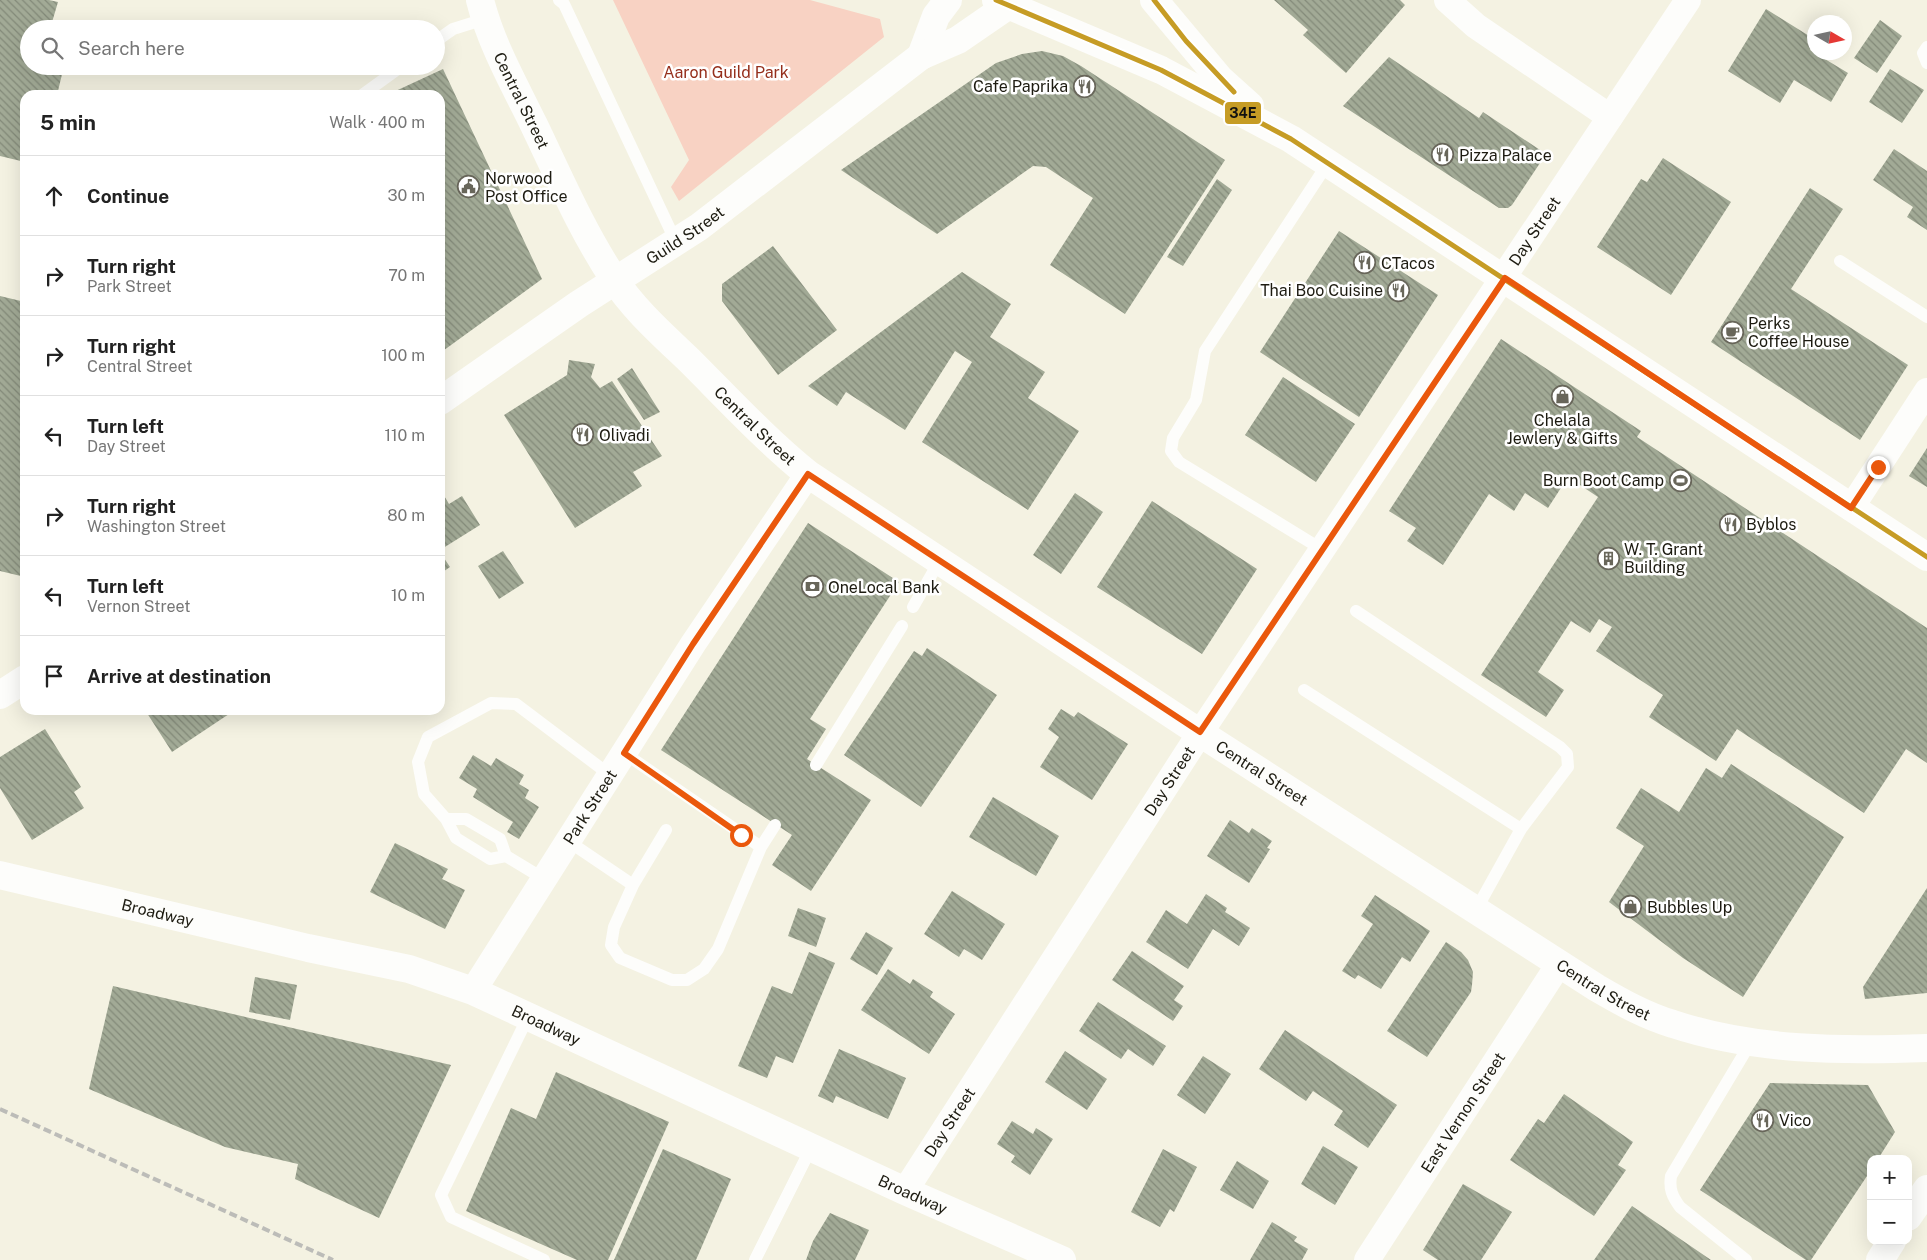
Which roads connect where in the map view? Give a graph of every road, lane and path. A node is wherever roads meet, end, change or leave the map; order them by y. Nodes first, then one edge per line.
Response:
1 (559, 0) edge
2 (948, 0) edge
3 (1154, 0) edge
4 (1447, 0) edge
5 (1688, 0) edge
6 (1007, 1) edge
7 (482, 9) edge
8 (445, 35) edge
9 (1927, 47) edge
10 (921, 56) junction
11 (1927, 63) edge
12 (390, 75) edge
13 (369, 90) edge
14 (1610, 117) junction
15 (1291, 139) junction
16 (1328, 163) junction
17 (676, 242) junction
18 (1840, 261) dead end
19 (1505, 278) junction
20 (615, 281) junction
21 (1927, 317) edge
22 (1927, 391) edge
23 (445, 398) edge
24 (808, 474) junction
25 (1851, 508) junction
26 (1323, 550) junction
27 (1927, 557) edge
28 (940, 560) junction
29 (913, 608) dead end
30 (1356, 611) dead end
31 (902, 626) dead end
32 (20, 682) edge
33 (1304, 690) dead end
34 (0, 695) edge
35 (1200, 732) junction
36 (624, 753) junction
37 (816, 765) dead end
38 (610, 774) junction
39 (446, 820) junction
40 (776, 824) dead end
41 (1521, 829) junction
42 (666, 830) dead end
43 (568, 840) junction
44 (761, 847) junction
45 (506, 856) junction
46 (0, 875) edge
47 (544, 879) junction
48 (633, 885) junction
49 (1476, 910) junction
50 (1559, 964) junction
51 (473, 991) junction
52 (528, 1017) junction
53 (1751, 1042) junction
54 (1927, 1048) edge
55 (811, 1148) junction
56 (1927, 1189) edge
57 (904, 1191) junction
58 (1912, 1211) edge
59 (1889, 1245) edge
60 (544, 1260) edge
61 (755, 1260) edge
62 (1062, 1260) edge
63 (1367, 1260) edge
64 (1746, 1260) edge
65 (1880, 1260) edge

1 - 17 lane
2 - 10 street
3 - 15 street
4 - 14 street
5 - 14 street, Day Street
6 - 10 street, Guild Street
6 - 15 street
7 - 8 lane
7 - 20 street, Central Street
9 - 11 lane
10 - 17 street, Guild Street
12 - 13 lane
14 - 19 street, Day Street
15 - 16 street
16 - 19 street
16 - 26 lane
17 - 20 street, Guild Street
18 - 21 lane
19 - 25 street
19 - 26 street, Day Street
20 - 23 street, Guild Street
20 - 24 street, Central Street
22 - 25 street
24 - 28 street, Central Street
24 - 36 street, Park Street
25 - 27 street
26 - 35 street, Day Street
28 - 29 lane
28 - 35 street, Central Street
30 - 41 lane
31 - 37 lane
32 - 34 street
33 - 41 lane
35 - 49 street, Central Street
35 - 57 street, Day Street
36 - 38 street, Park Street
36 - 44 lane
38 - 39 lane
38 - 43 street, Park Street
39 - 45 lane
39 - 45 lane
40 - 44 lane
41 - 49 lane
42 - 48 lane
43 - 47 street, Park Street
43 - 48 lane
44 - 48 lane
45 - 47 lane
46 - 51 street, Broadway
47 - 51 street, Park Street
49 - 50 street, Central Street
50 - 53 street, Central Street
50 - 63 street, East Vernon Street
51 - 52 street, Broadway
52 - 55 street, Broadway
52 - 60 lane
53 - 54 street, Central Street
53 - 64 lane
55 - 57 street, Broadway
55 - 61 lane
56 - 58 street
57 - 62 street, Broadway
59 - 65 street

